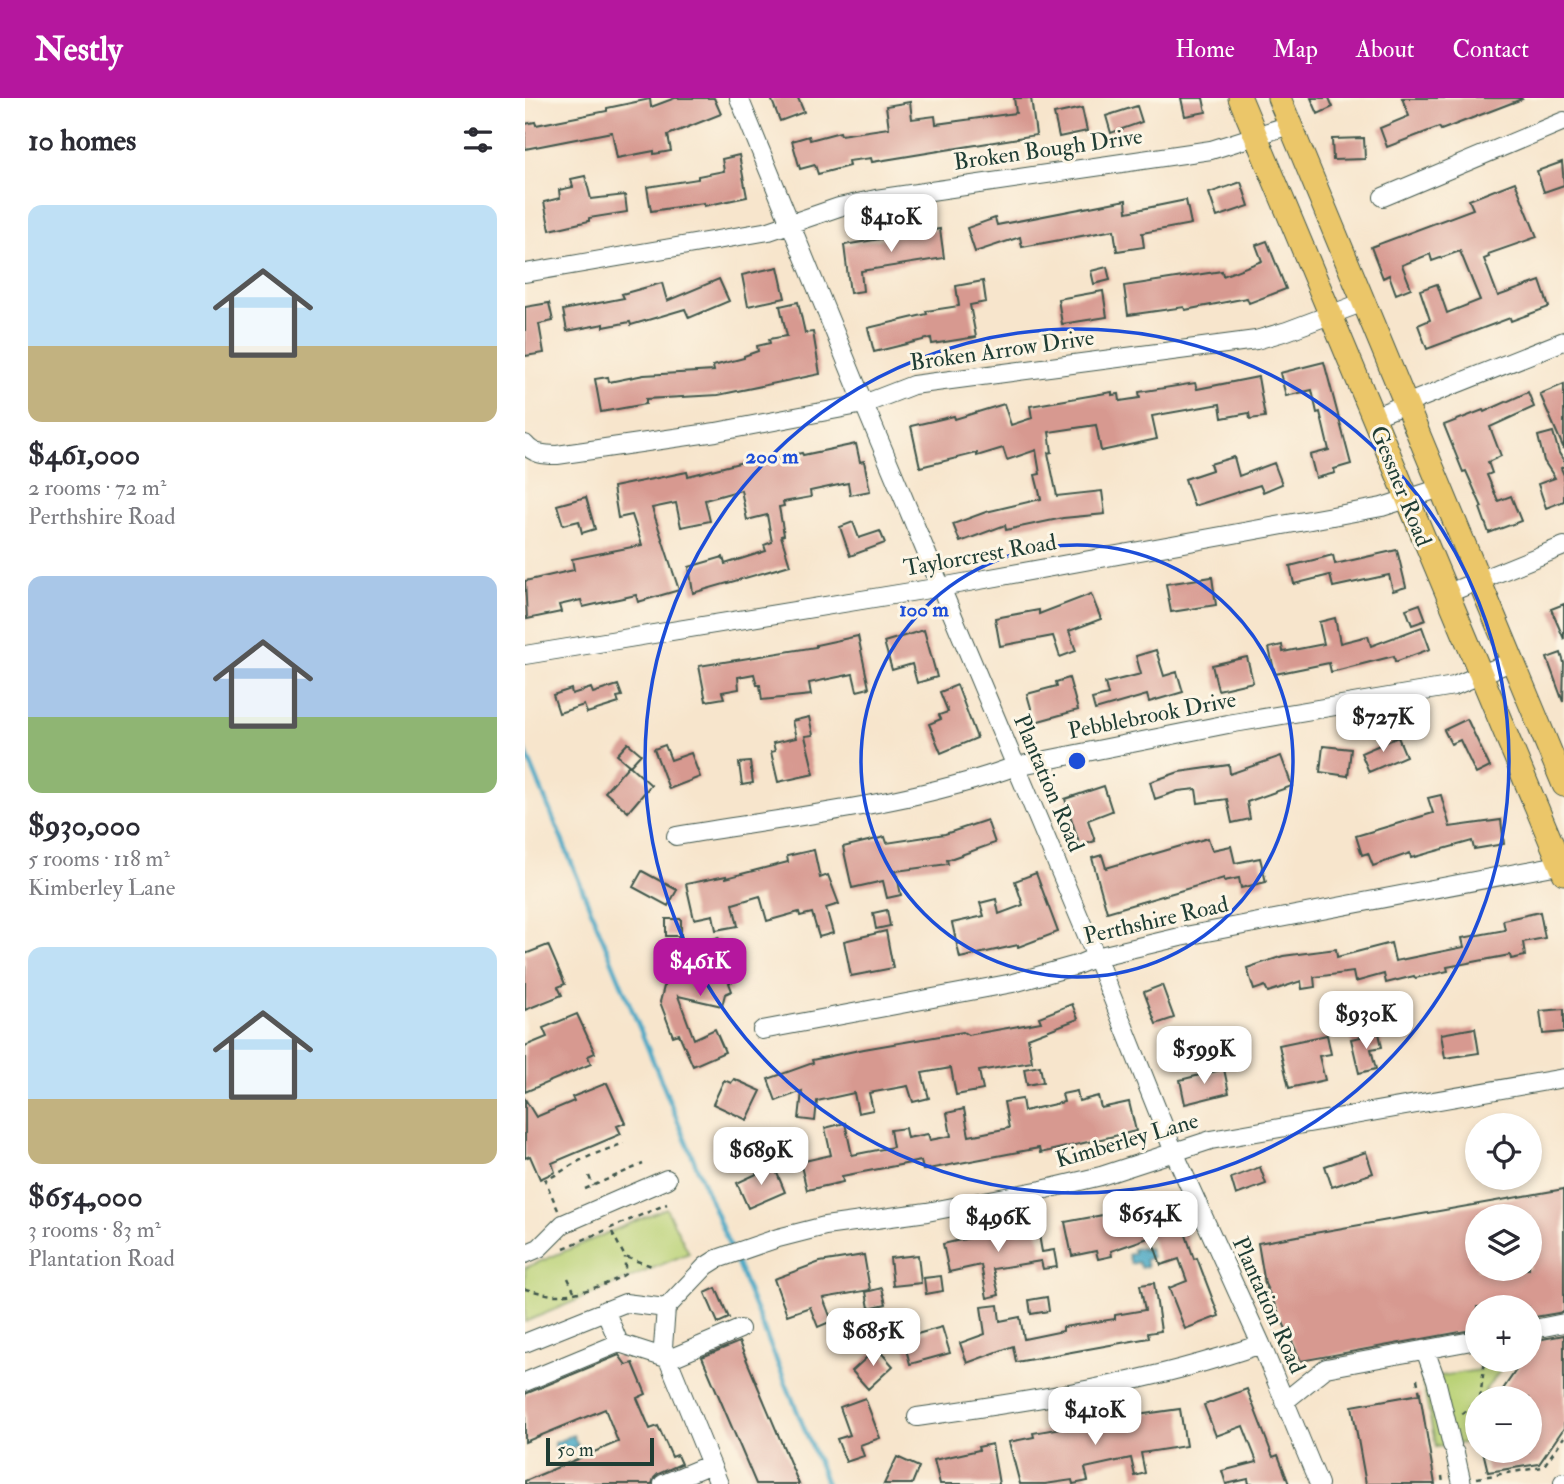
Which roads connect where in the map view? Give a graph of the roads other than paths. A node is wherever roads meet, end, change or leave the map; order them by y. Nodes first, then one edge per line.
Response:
1 (739, 98) edge
2 (1240, 98) edge
3 (1279, 98) edge
4 (1564, 121) edge
5 (1290, 125) junction
6 (1256, 137) junction
7 (1384, 197) dead end
8 (790, 225) junction
9 (525, 273) edge
10 (1364, 302) junction
11 (1330, 316) junction
12 (1564, 341) edge
13 (864, 404) junction
14 (1406, 404) junction
15 (1373, 417) junction
16 (525, 444) edge
17 (1441, 488) junction
18 (1407, 501) junction
19 (1564, 546) edge
20 (1479, 581) junction
21 (941, 587) junction
22 (1446, 594) junction
23 (525, 655) edge
24 (1513, 661) junction
25 (1481, 676) junction
26 (1016, 766) junction
27 (1564, 785) edge
28 (676, 836) dead end
29 (1563, 867) edge
30 (1096, 957) junction
31 (762, 1030) dead end
32 (1564, 1078) edge
33 (1174, 1152) junction
34 (667, 1179) dead end
35 (525, 1254) edge
36 (666, 1308) junction
37 (605, 1310) junction
38 (1564, 1323) edge
39 (1542, 1327) edge
40 (740, 1329) dead end
41 (1465, 1342) edge
42 (525, 1343) edge
43 (619, 1343) junction
44 (1261, 1344) junction
45 (1425, 1350) junction
46 (669, 1359) junction
47 (525, 1382) edge
48 (1285, 1402) junction
49 (917, 1417) dead end
50 (711, 1464) junction
51 (663, 1484) edge
52 (719, 1484) edge
53 (1319, 1484) edge
54 (1462, 1484) edge

1 - 8 street, Plantation Road
2 - 6 main road, Gessner Road
3 - 5 main road, Gessner Road
4 - 7 street
5 - 6 street, Broken Bough Drive
5 - 10 main road, Gessner Road
6 - 8 street, Broken Bough Drive
6 - 11 main road, Gessner Road
8 - 9 street, Broken Bough Drive
8 - 13 street, Plantation Road
10 - 11 street, Broken Arrow Drive
10 - 14 main road, Gessner Road
11 - 13 street, Broken Arrow Drive
11 - 15 main road, Gessner Road
12 - 14 street
13 - 16 street, Broken Arrow Drive
13 - 21 street, Plantation Road
14 - 15 street
14 - 17 main road, Gessner Road
15 - 18 main road, Gessner Road
17 - 18 street, Taylorcrest Road
17 - 20 main road, Gessner Road
18 - 21 street, Taylorcrest Road
18 - 22 main road, Gessner Road
19 - 20 street
20 - 22 street
20 - 24 main road, Gessner Road
21 - 23 street, Taylorcrest Road
21 - 26 street, Plantation Road
22 - 25 main road, Gessner Road
24 - 25 street, Pebblebrook Drive
24 - 27 main road, Gessner Road
25 - 26 street, Pebblebrook Drive
25 - 29 main road, Gessner Road
26 - 28 street, Pebblebrook Drive
26 - 30 street, Plantation Road
29 - 30 street, Perthshire Road
30 - 31 street, Perthshire Road
30 - 33 street, Plantation Road
32 - 33 street, Kimberley Lane
33 - 36 street, Kimberley Lane
33 - 44 street, Plantation Road
34 - 35 street
36 - 37 street
36 - 46 street
37 - 42 street
37 - 43 street
38 - 39 street
40 - 46 street
41 - 45 street
43 - 46 street
43 - 47 street
44 - 48 street, Plantation Road
44 - 49 street
45 - 48 street
45 - 54 street
46 - 50 street
48 - 53 street, Plantation Road
50 - 51 street
50 - 52 street

